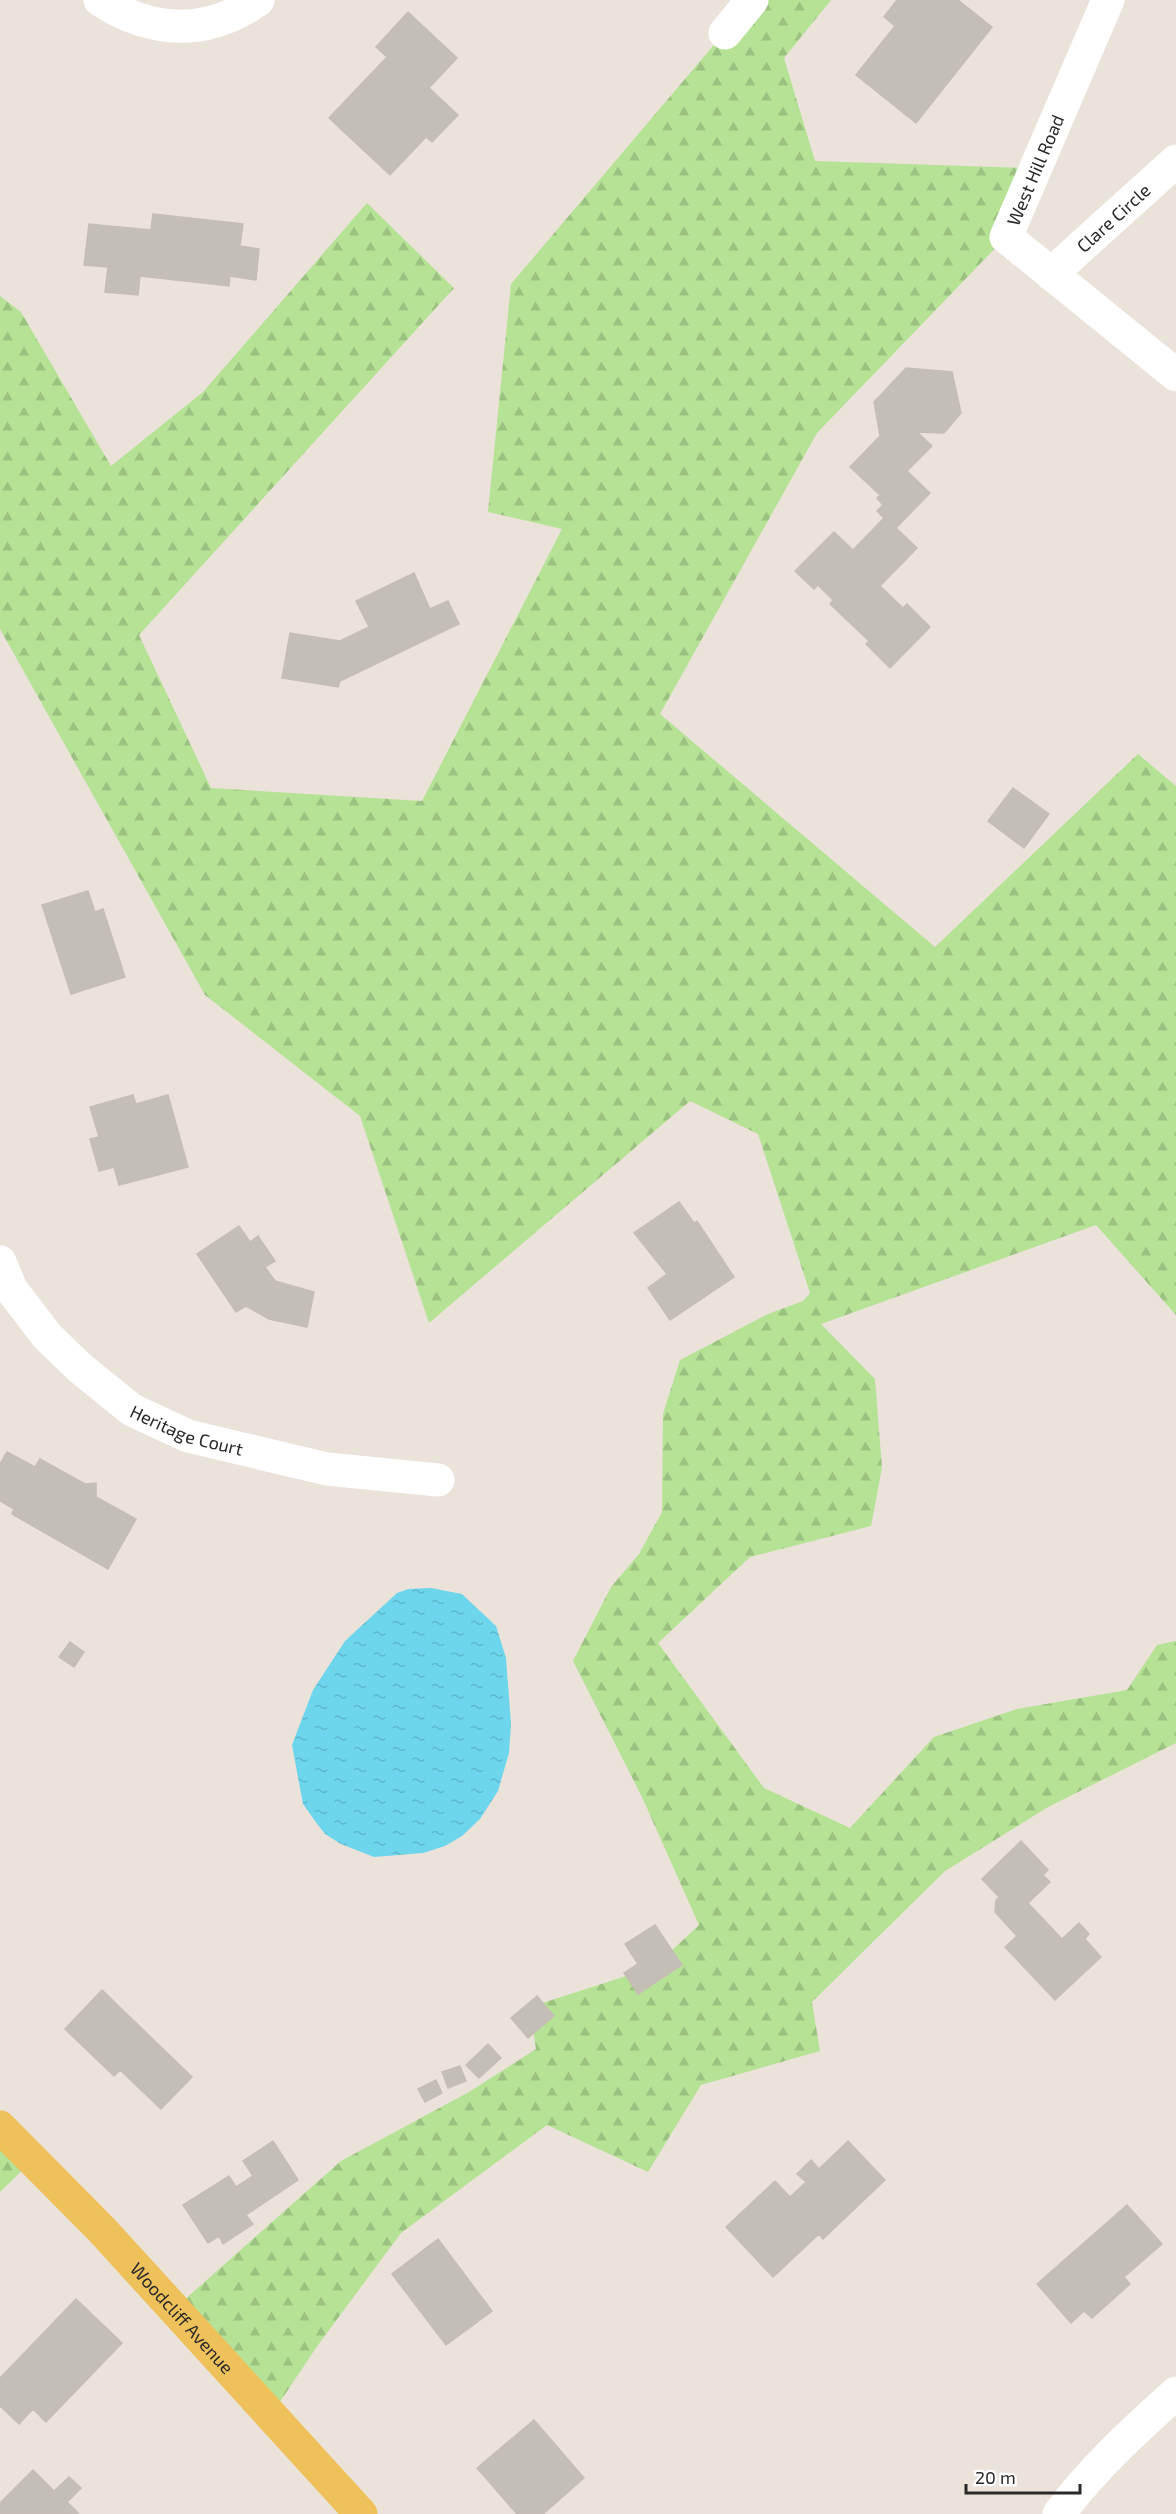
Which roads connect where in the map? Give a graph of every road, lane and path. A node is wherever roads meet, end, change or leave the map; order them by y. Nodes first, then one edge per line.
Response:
1 (100, 0) edge
2 (258, 0) edge
3 (752, 0) edge
4 (1108, 0) edge
5 (725, 33) dead end
6 (1176, 161) edge
7 (1051, 274) junction
8 (1176, 375) edge
9 (0, 1262) edge
10 (438, 1480) dead end
11 (0, 2127) edge
12 (1176, 2393) edge
13 (361, 2514) edge
14 (1059, 2514) edge

1 - 2 street
3 - 5 street
4 - 7 street, West Hill Road
6 - 7 street, Clare Circle
7 - 8 street, West Hill Road
9 - 10 street, Heritage Court
11 - 13 main road, Woodcliff Avenue
12 - 14 street

